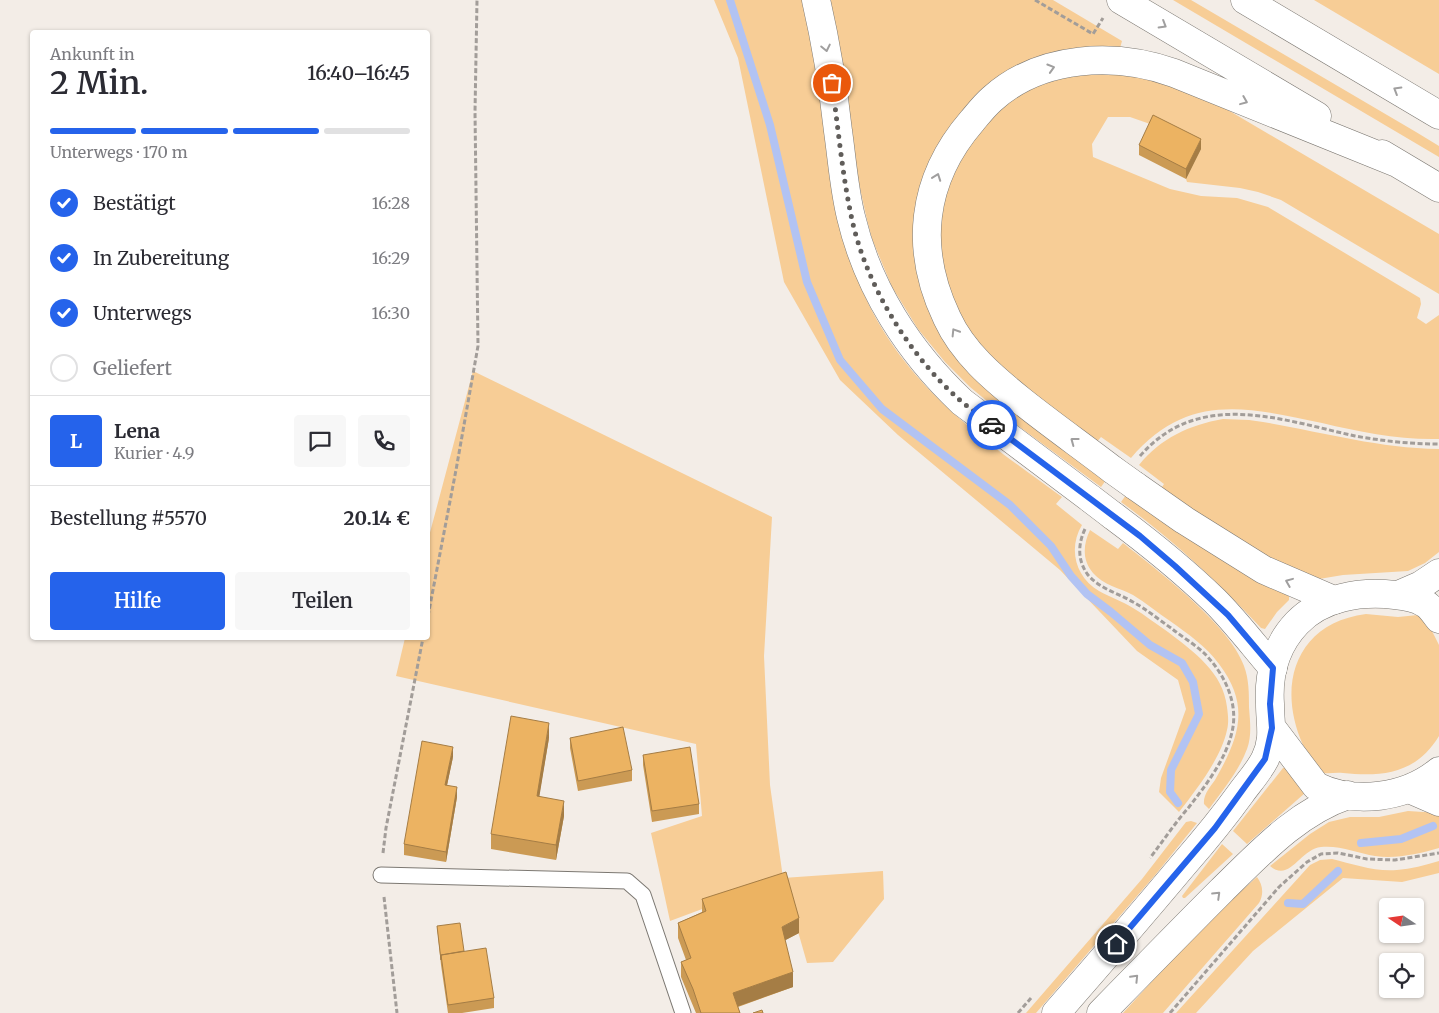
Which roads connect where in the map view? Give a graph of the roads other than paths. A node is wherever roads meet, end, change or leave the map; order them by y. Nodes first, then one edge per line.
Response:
1 (816, 0) edge
2 (1245, 0) edge
3 (1112, 9) edge
4 (1439, 114) edge
5 (1397, 163) junction
6 (1439, 188) edge
7 (1439, 573) edge
8 (1398, 596) junction
9 (1334, 600) junction
10 (1439, 619) edge
11 (1273, 668) junction
12 (1272, 728) junction
13 (1439, 771) edge
14 (1409, 789) junction
15 (1348, 795) junction
16 (1439, 802) edge
17 (381, 874) road end
18 (683, 1013) edge
19 (1056, 1013) edge
20 (1101, 1013) edge

1 -> 11 main road
4 -> 2 main road
3 -> 5 main road
5 - 6 main road
9 -> 5 main road
7 - 8 main road
8 - 9 main road
8 - 10 main road
9 - 11 main road
11 - 12 main road
12 - 15 main road
12 - 19 main road
13 - 14 main road
14 - 15 main road
14 - 16 main road
20 -> 15 main road
17 - 18 lane

